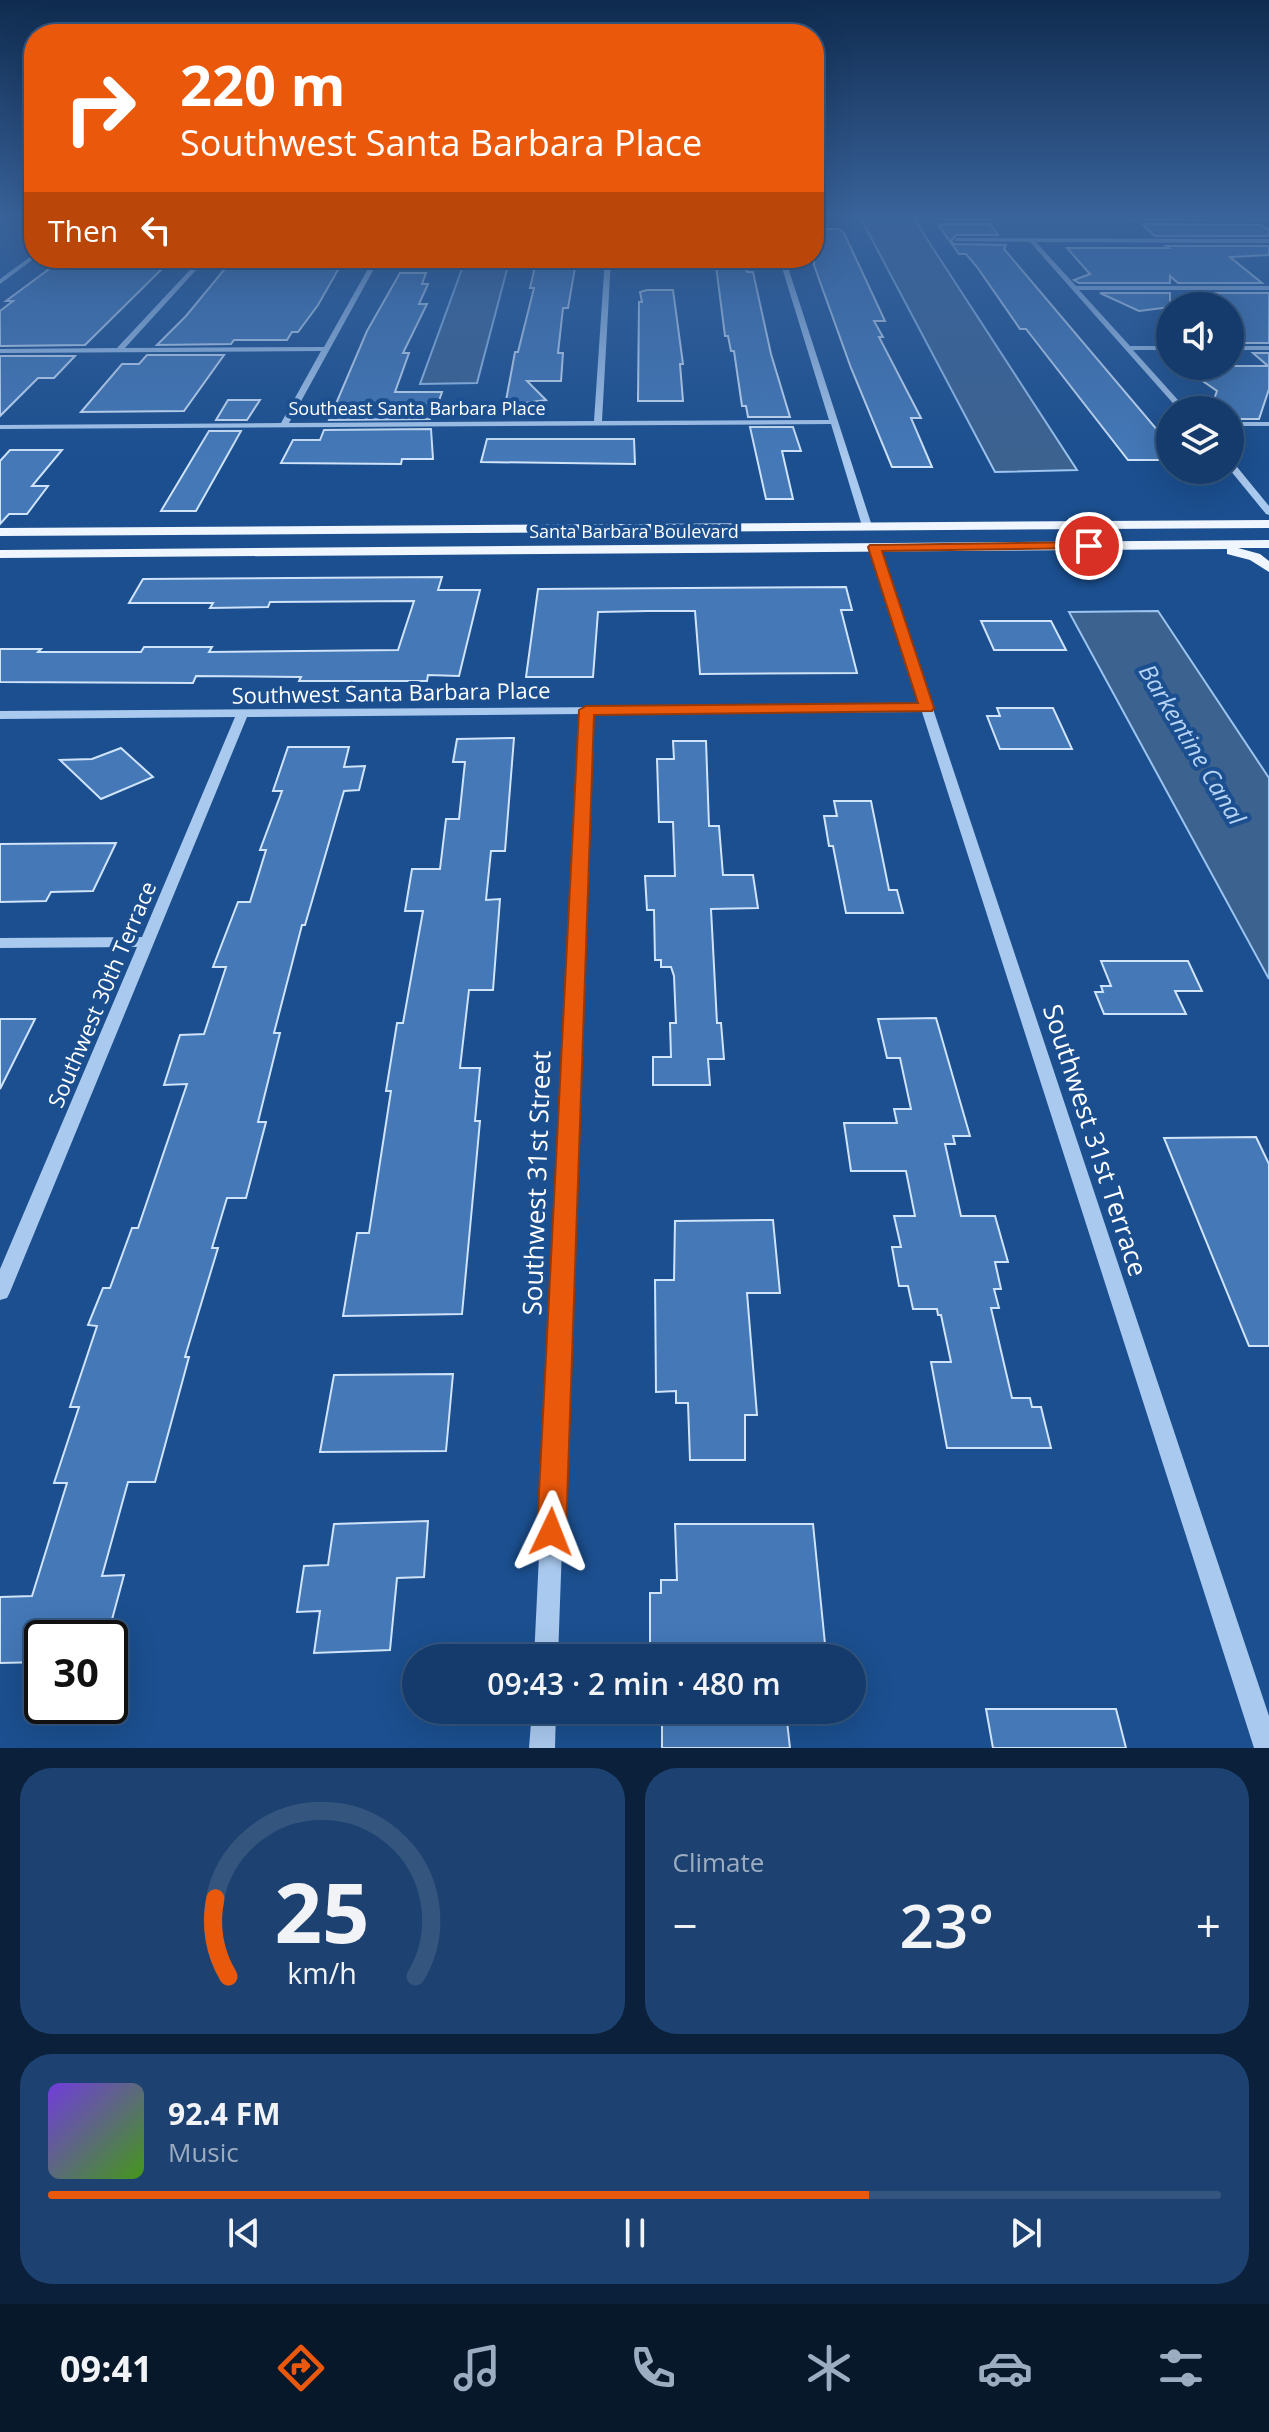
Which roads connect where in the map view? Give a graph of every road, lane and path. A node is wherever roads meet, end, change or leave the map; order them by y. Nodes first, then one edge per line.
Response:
1 (168, 297) edge
2 (355, 297) edge
3 (606, 297) edge
4 (794, 297) edge
5 (1081, 297) edge
6 (1129, 348) junction
7 (1156, 348) edge
8 (1244, 348) edge
9 (1269, 348) edge
10 (326, 349) junction
11 (119, 350) junction
12 (0, 351) edge
13 (1171, 396) edge
14 (833, 422) junction
15 (598, 423) junction
16 (1244, 424) edge
17 (1269, 424) edge
18 (284, 425) junction
19 (0, 427) edge
20 (1244, 481) edge
21 (1269, 512) edge
22 (1269, 524) edge
23 (867, 526) junction
24 (0, 532) edge
25 (1269, 544) edge
26 (1181, 545) junction
27 (874, 547) junction
28 (0, 554) edge
29 (1269, 568) edge
30 (927, 708) junction
31 (586, 710) junction
32 (243, 713) junction
33 (0, 715) edge
34 (146, 942) junction
35 (0, 943) edge
36 (0, 1292) edge
37 (547, 1644) edge
38 (543, 1724) edge
39 (542, 1748) edge
40 (1267, 1748) edge

1 - 11 street
2 - 10 street
3 - 15 street
4 - 14 street
5 - 6 street
6 - 7 street
6 - 13 street
8 - 9 street
10 - 11 street
10 - 18 street
11 - 12 street
14 - 15 street, Southeast Santa Barbara Place
14 - 23 street
15 - 18 street, Southeast Santa Barbara Place
16 - 17 street
18 - 19 street, Southeast Santa Barbara Place
20 - 21 street
22 - 23 main road, Santa Barbara Boulevard
23 - 24 main road, Santa Barbara Boulevard
25 - 26 main road, Santa Barbara Boulevard
26 - 27 main road, Santa Barbara Boulevard
26 - 29 main road
27 - 28 main road, Santa Barbara Boulevard
27 - 30 street, Southwest 31st Terrace
30 - 31 street, Southwest Santa Barbara Place
30 - 40 street, Southwest 31st Terrace
31 - 32 street, Southwest Santa Barbara Place
31 - 37 street, Southwest 31st Street
32 - 33 street, Southwest Santa Barbara Place
32 - 34 street, Southwest 30th Terrace
34 - 35 street
34 - 36 street, Southwest 30th Terrace
38 - 39 street

